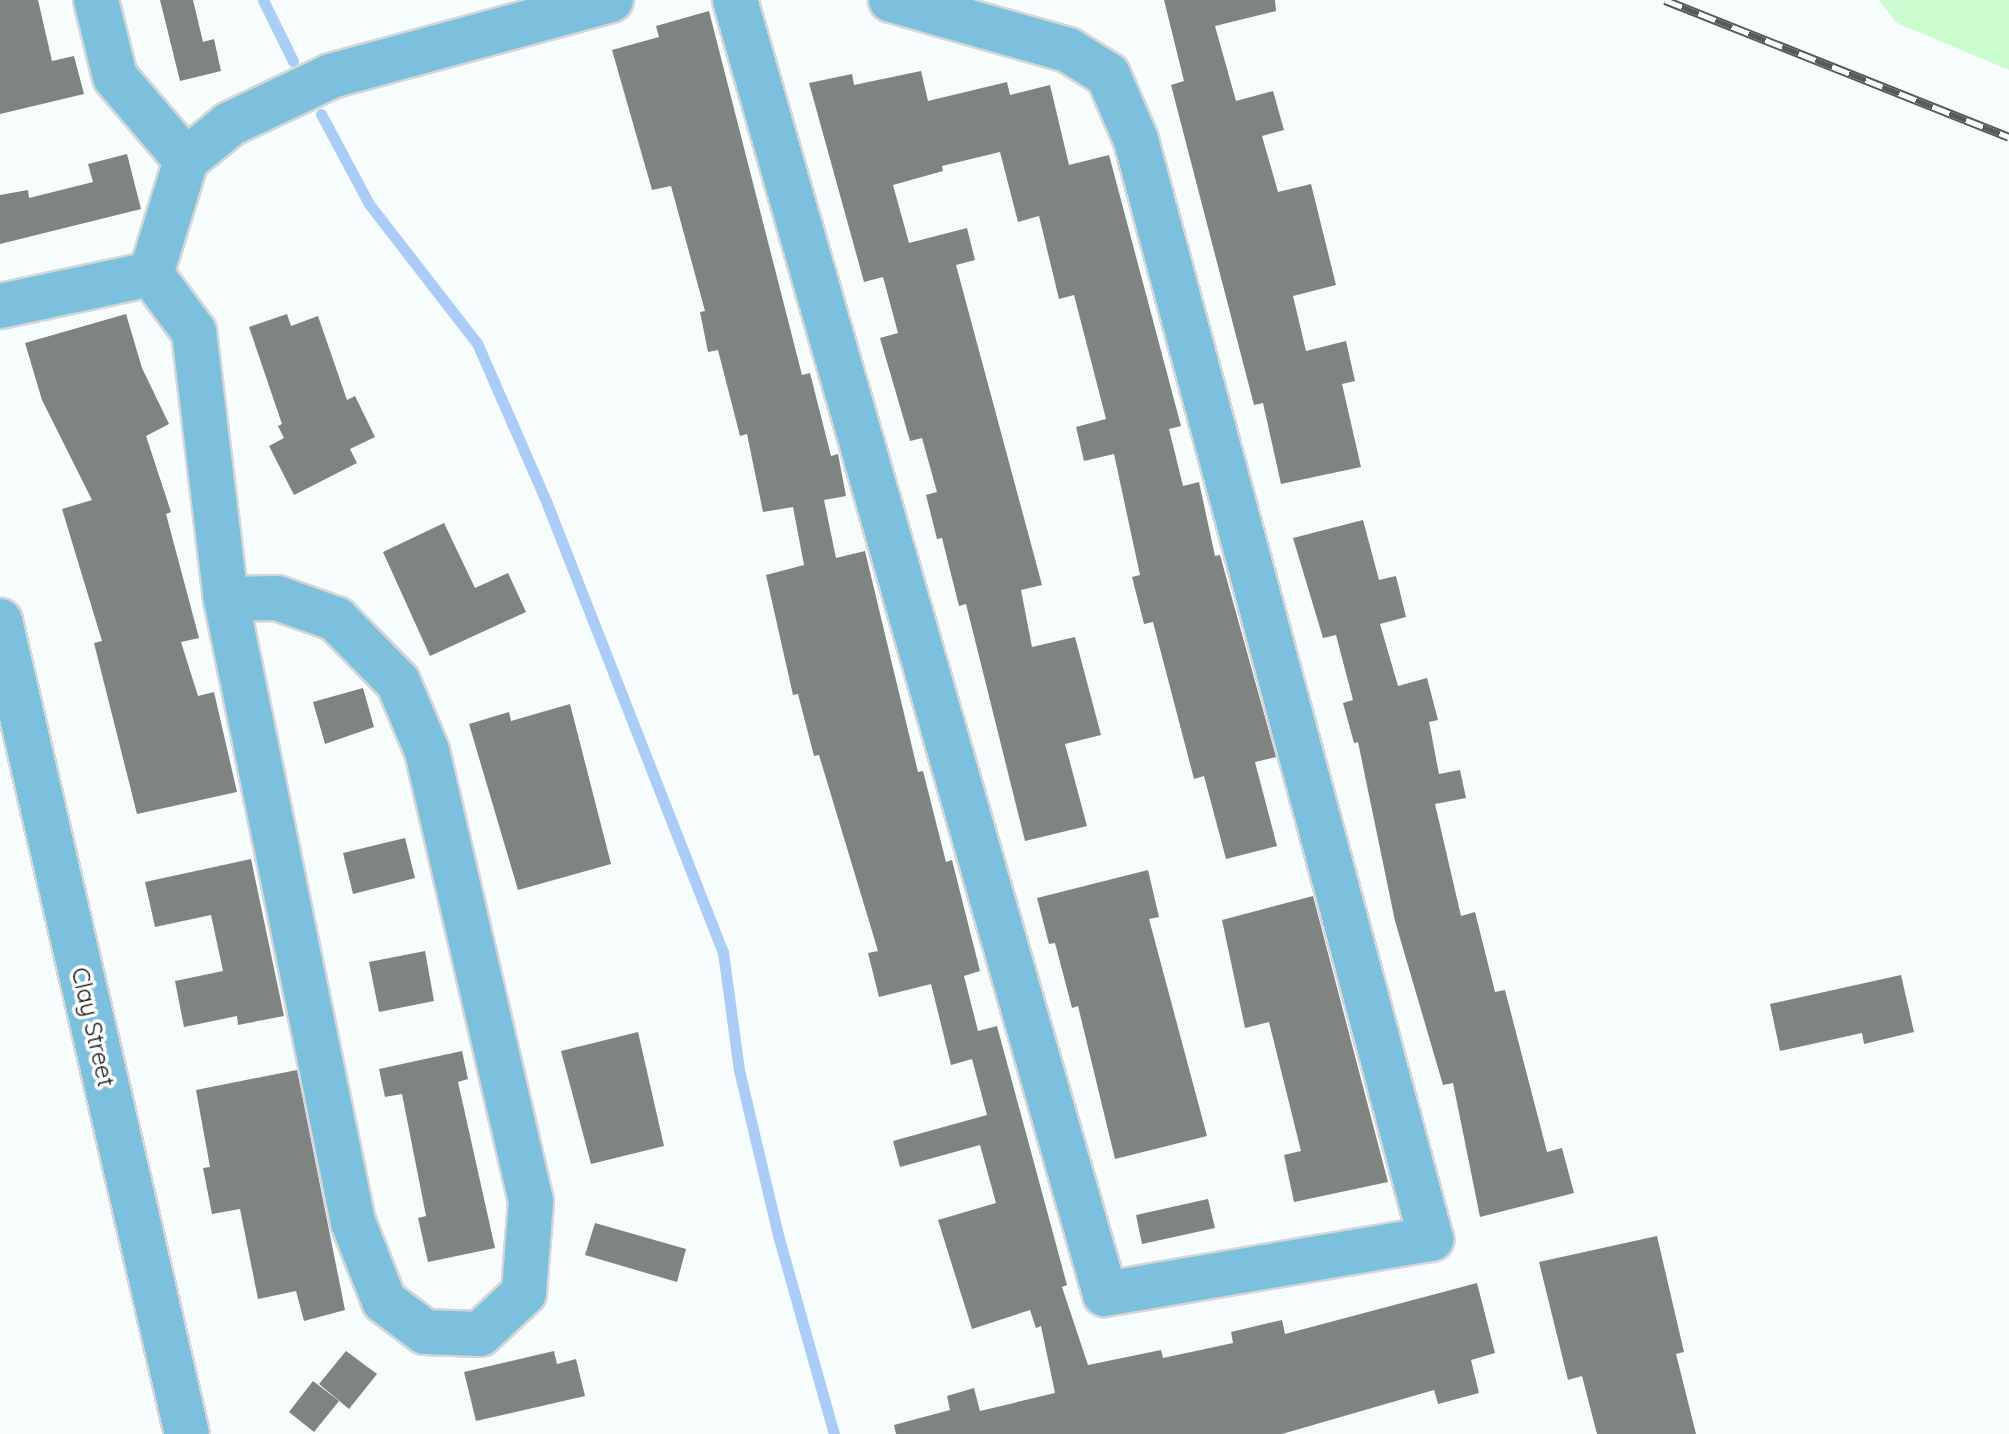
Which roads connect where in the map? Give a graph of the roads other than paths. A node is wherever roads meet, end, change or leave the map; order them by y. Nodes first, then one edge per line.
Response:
1 (96, 0) edge
2 (611, 0) edge
3 (735, 0) edge
4 (891, 0) edge
5 (549, 7) edge
6 (186, 160) junction
7 (151, 274) junction
8 (0, 306) edge
9 (226, 599) junction
10 (2, 635) edge
11 (187, 1434) edge

1 - 6 street
2 - 5 street
3 - 4 street
5 - 6 street
6 - 7 street
7 - 8 street
7 - 9 street
9 - 9 street
10 - 11 street, Clay Street

